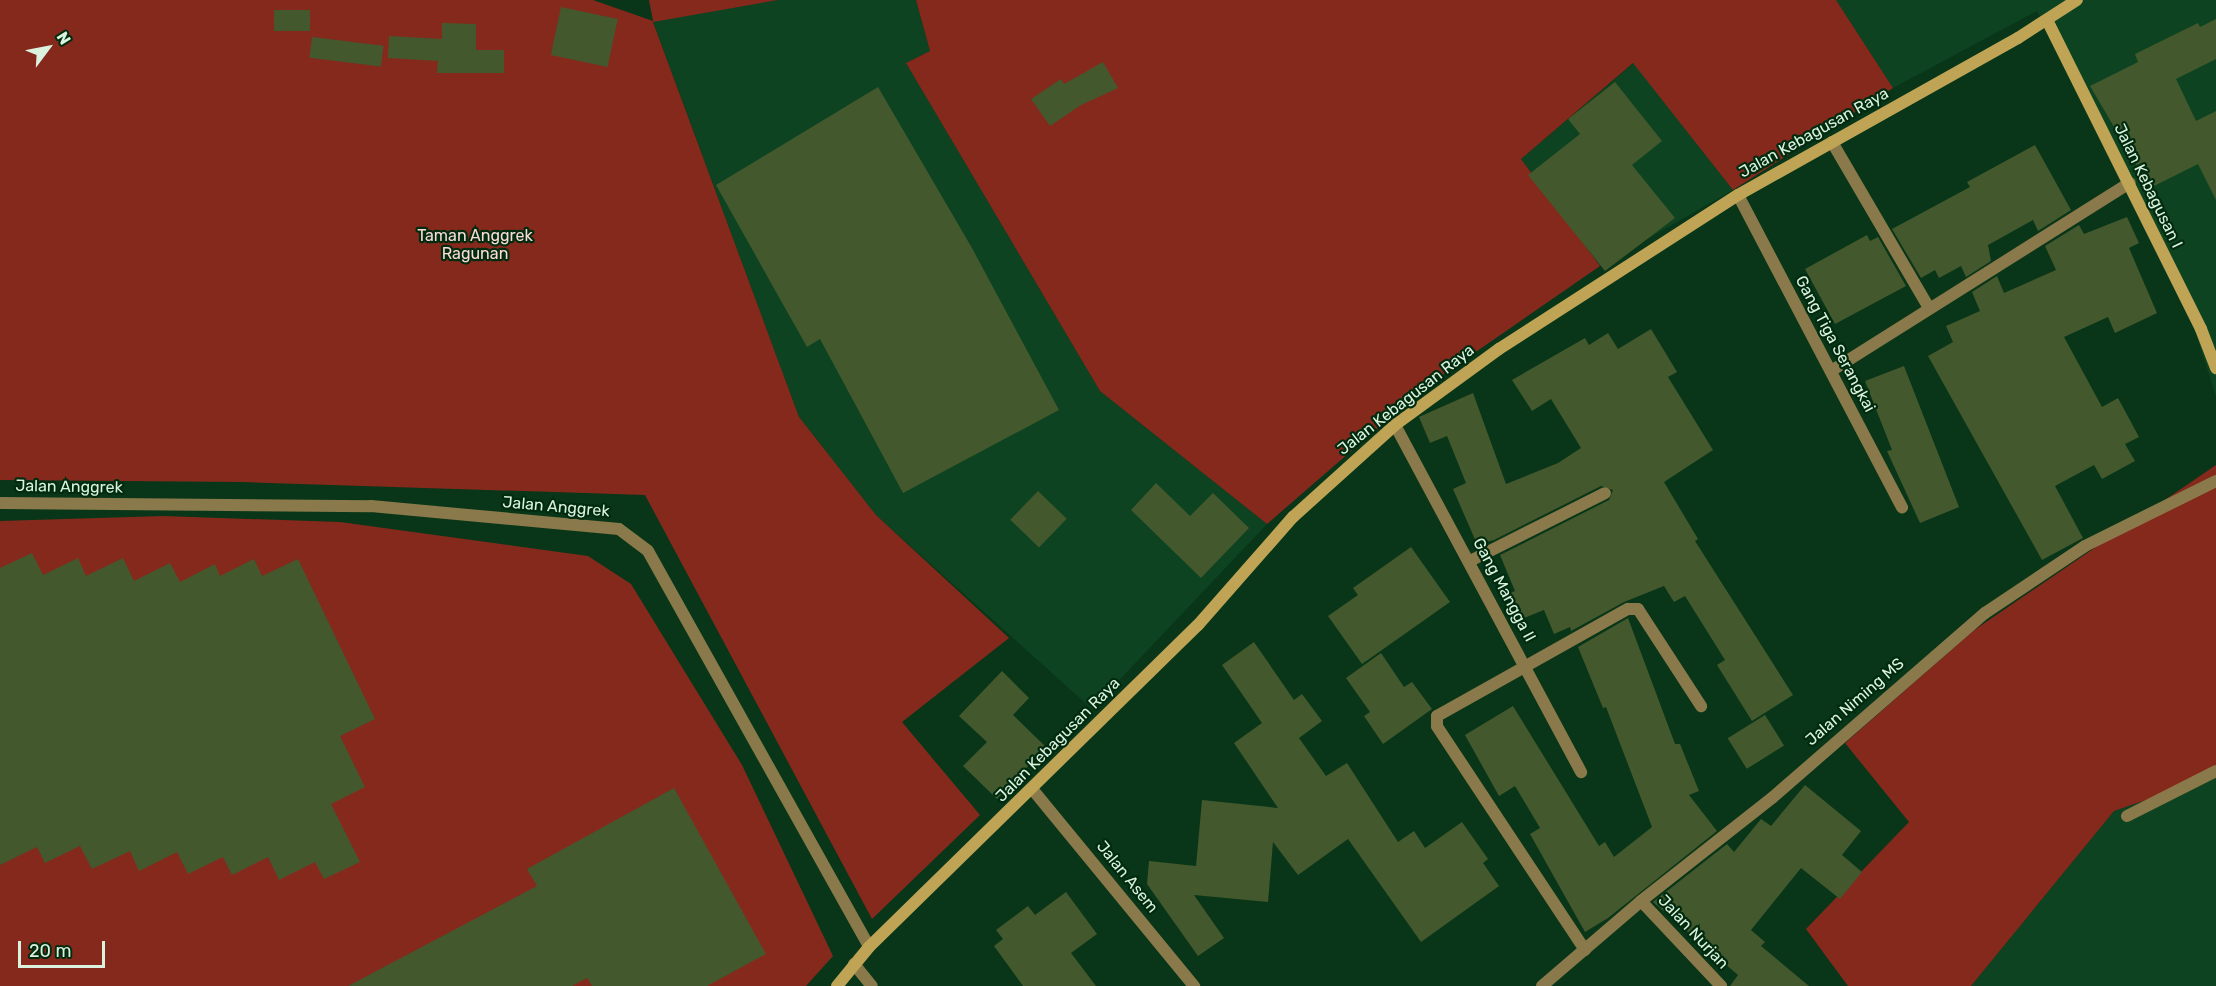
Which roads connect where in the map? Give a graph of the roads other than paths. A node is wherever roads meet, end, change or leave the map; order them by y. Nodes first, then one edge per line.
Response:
1 (2077, 0) edge
2 (2047, 20) junction
3 (1832, 142) junction
4 (2130, 183) junction
5 (1738, 195) junction
6 (1929, 308) junction
7 (2216, 368) edge
8 (1831, 371) junction
9 (1395, 425) junction
10 (2216, 481) edge
11 (1605, 493) dead end
12 (0, 503) edge
13 (1902, 508) dead end
14 (1470, 561) junction
15 (1525, 665) junction
16 (1701, 706) dead end
17 (2216, 771) edge
18 (1581, 772) dead end
19 (1034, 790) junction
20 (2127, 816) dead end
21 (1641, 901) junction
22 (870, 946) junction
23 (1585, 950) junction
24 (854, 964) junction
25 (837, 986) edge
26 (872, 986) edge
27 (1194, 986) edge
28 (1542, 986) edge
29 (1720, 986) edge

1 - 2 main road, Jalan Kebagusan Raya
2 - 3 main road, Jalan Kebagusan Raya
2 - 4 main road, Jalan Kebagusan I
3 - 5 main road, Jalan Kebagusan Raya
3 - 6 street
4 - 6 street
4 - 7 main road, Jalan Kebagusan I
5 - 8 street, Gang Tiga Serangkai
5 - 9 main road, Jalan Kebagusan Raya
6 - 8 street
8 - 13 street, Gang Tiga Serangkai
9 - 14 street, Gang Mangga II
9 - 19 main road, Jalan Kebagusan Raya
10 - 21 street, Jalan Niming MS
11 - 14 street
12 - 22 street, Jalan Anggrek
14 - 15 street, Gang Mangga II
15 - 16 street
15 - 18 street, Gang Mangga II
15 - 23 street
17 - 20 street
19 - 22 main road, Jalan Kebagusan Raya
19 - 27 street, Jalan Asem
21 - 23 street, Jalan Niming MS
21 - 29 street, Jalan Nurjan
22 - 24 main road, Jalan Kebagusan Raya
23 - 28 street, Jalan Niming MS
24 - 25 main road, Jalan Kebagusan Raya
24 - 26 street

